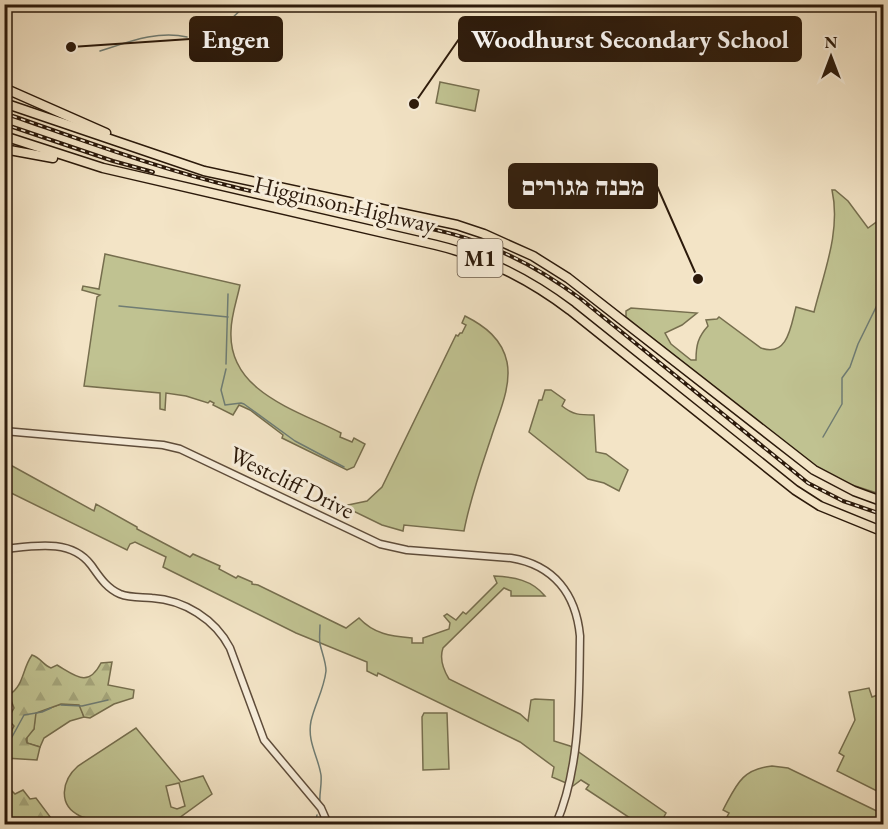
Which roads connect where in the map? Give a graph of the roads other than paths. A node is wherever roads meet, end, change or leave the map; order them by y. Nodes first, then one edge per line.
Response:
1 (4, 88) edge
2 (4, 103) edge
3 (4, 136) edge
4 (4, 149) edge
5 (154, 154) junction
6 (103, 168) junction
7 (4, 431) edge
8 (881, 500) edge
9 (869, 527) junction
10 (884, 532) edge
11 (884, 536) edge
12 (4, 549) edge
13 (328, 825) edge
14 (556, 825) edge

1 - 5 highway
2 - 5 highway, Higginson Highway / M1
3 - 6 highway, Higginson Highway / M1
4 - 6 highway
5 - 8 highway, Higginson Highway / M1
6 - 9 highway, Higginson Highway / M1
7 - 14 street, Westcliff Drive
9 - 10 highway, Higginson Highway / M1
9 - 11 highway
12 - 13 street

